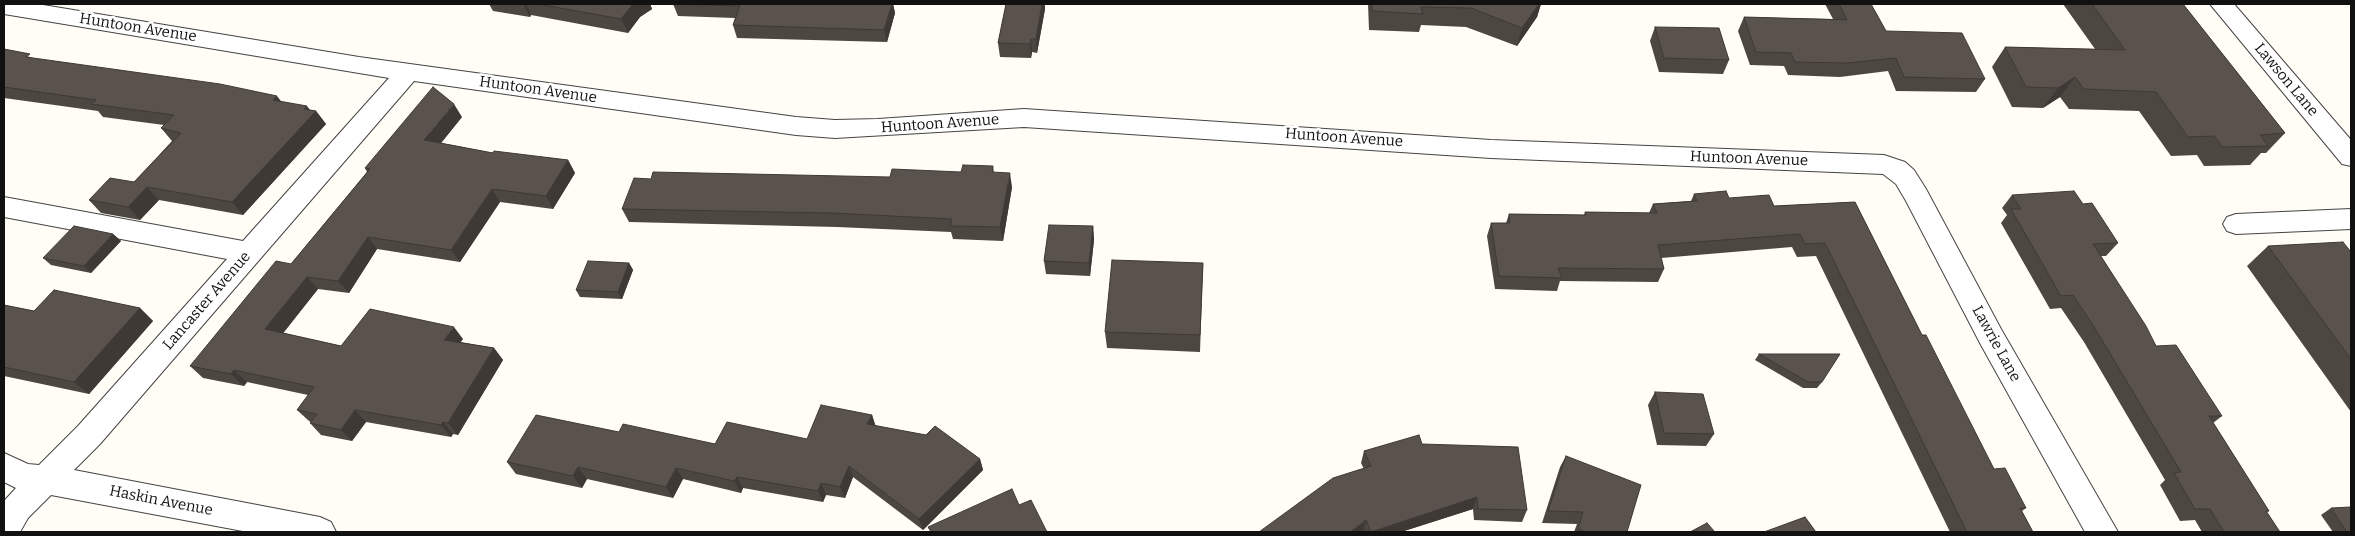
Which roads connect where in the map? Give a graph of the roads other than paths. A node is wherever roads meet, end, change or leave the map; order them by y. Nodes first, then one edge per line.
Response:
1 (2221, 4) edge
2 (4, 6) edge
3 (408, 72) junction
4 (2351, 157) edge
5 (1884, 164) joint
6 (4, 206) edge
7 (2351, 219) edge
8 (2236, 224) dead end
9 (250, 252) junction
10 (4, 466) edge
11 (45, 480) junction
12 (4, 529) edge
13 (320, 532) edge
14 (2102, 532) edge

1 - 4 street, Lawson Lane
2 - 3 street, Huntoon Avenue
3 - 5 street, Huntoon Avenue
3 - 9 street, Lancaster Avenue
5 - 14 street, Lawrie Lane
6 - 9 street
7 - 8 street
9 - 11 street, Lancaster Avenue
10 - 11 street, Haskin Avenue
11 - 12 street, Lancaster Avenue
11 - 13 street, Haskin Avenue

